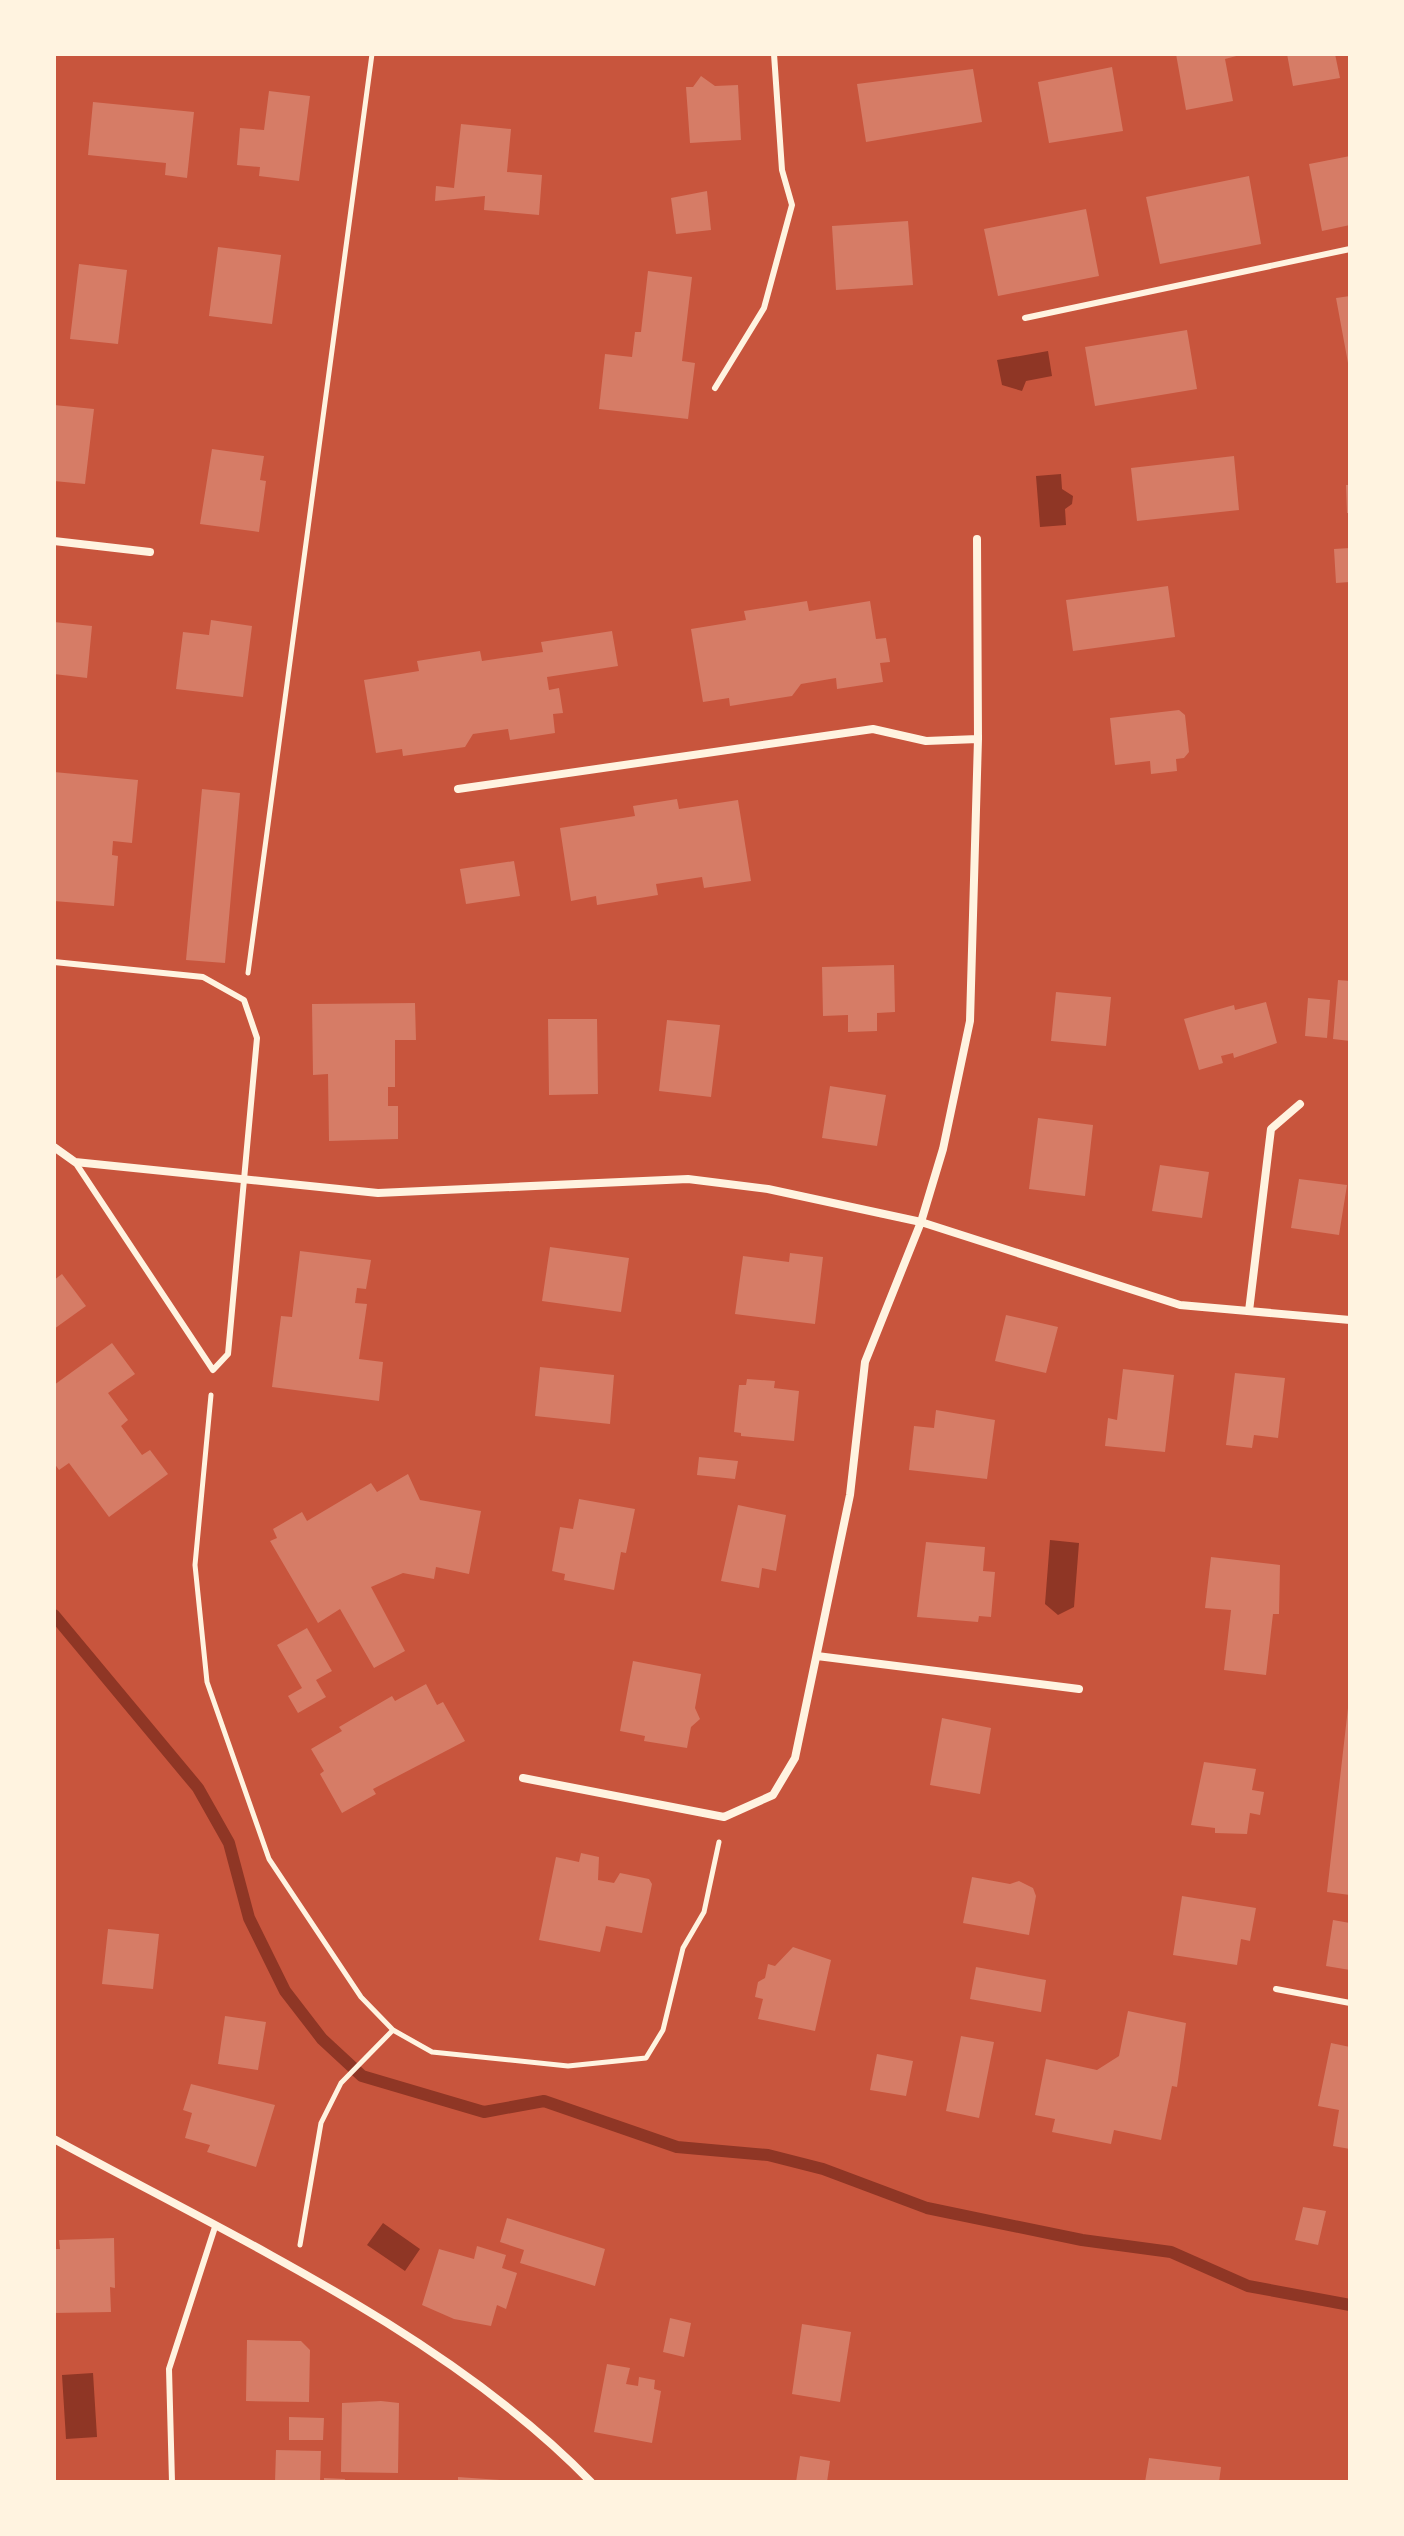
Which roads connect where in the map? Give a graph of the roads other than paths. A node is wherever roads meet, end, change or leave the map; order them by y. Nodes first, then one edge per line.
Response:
1 (774, 54) edge
2 (1350, 249) edge
3 (1025, 318) dead end
4 (715, 388) dead end
5 (977, 539) dead end
6 (54, 541) edge
7 (150, 552) dead end
8 (978, 739) junction
9 (458, 789) dead end
10 (54, 962) edge
11 (1300, 1104) dead end
12 (54, 1147) edge
13 (75, 1162) junction
14 (243, 1180) junction
15 (921, 1222) junction
16 (1249, 1311) junction
17 (1350, 1320) edge
18 (817, 1656) junction
19 (1079, 1689) dead end
20 (523, 1778) dead end
21 (1276, 1989) dead end
22 (1350, 2003) edge
23 (54, 2139) edge
24 (215, 2227) junction
25 (172, 2482) edge
26 (591, 2482) edge

1 - 4 lane
2 - 3 lane
5 - 8 street
6 - 7 street
8 - 9 street
8 - 15 street
10 - 14 lane
11 - 16 street
12 - 13 street
13 - 14 street
13 - 14 lane
14 - 15 street
15 - 16 street
15 - 18 street
16 - 17 street
18 - 19 street
18 - 20 street
21 - 22 lane
23 - 24 street
24 - 25 lane
24 - 26 street

